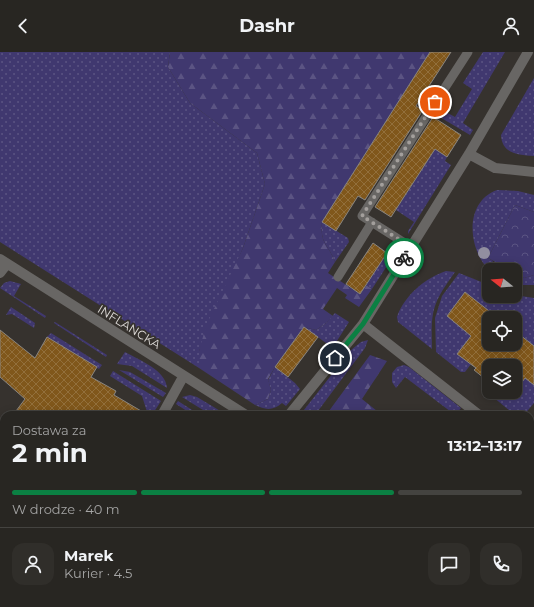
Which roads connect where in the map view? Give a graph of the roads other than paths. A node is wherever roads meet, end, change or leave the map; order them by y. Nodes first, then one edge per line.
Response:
1 (468, 52) edge
2 (528, 52) edge
3 (469, 154) junction
4 (534, 172) edge
5 (372, 222) junction
6 (411, 247) junction
7 (4, 262) edge
8 (0, 273) edge
9 (338, 277) dead end
10 (363, 324) junction
11 (183, 377) junction
12 (164, 411) edge
13 (239, 411) edge
14 (292, 411) edge
15 (474, 411) edge

1 - 5 lane
2 - 3 street
3 - 4 street
3 - 6 street
5 - 6 lane
5 - 9 lane
6 - 10 street
7 - 8 street
7 - 11 street, INFLANCKA
10 - 14 street
10 - 15 street
11 - 12 street
11 - 13 street, INFLANCKA

